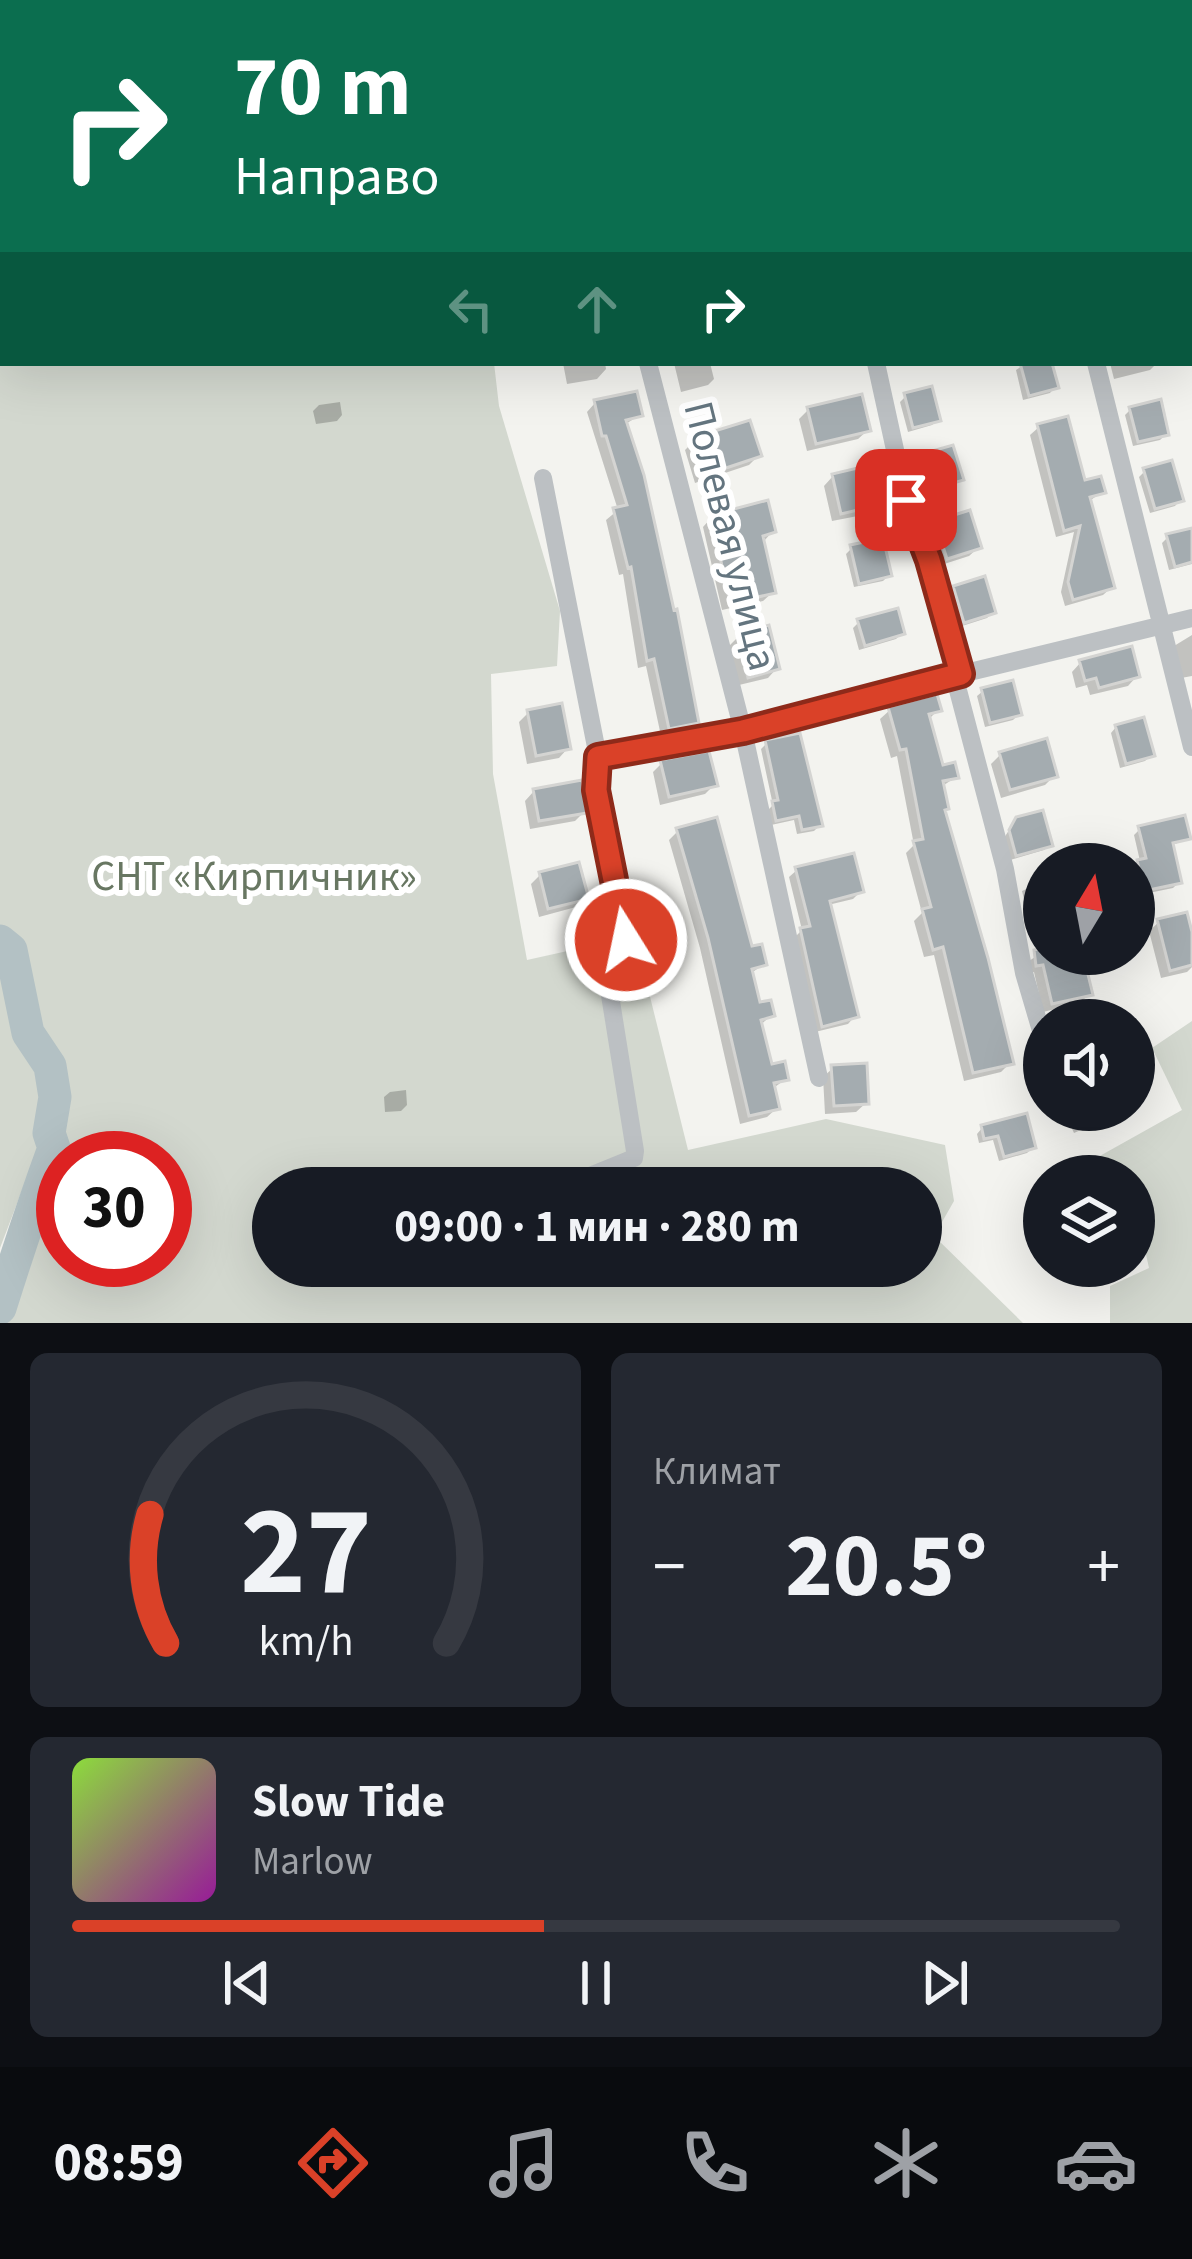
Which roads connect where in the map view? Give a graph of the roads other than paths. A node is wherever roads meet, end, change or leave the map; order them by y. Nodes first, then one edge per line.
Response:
1 (649, 366) edge
2 (877, 366) edge
3 (1097, 366) edge
4 (543, 478) dead end
5 (1192, 618) edge
6 (1162, 624) junction
7 (957, 675) junction
8 (743, 731) junction
9 (1192, 747) edge
10 (598, 757) junction
11 (1032, 999) edge
12 (819, 1078) dead end
13 (612, 1167) edge

1 - 8 street, Полевая улица
2 - 7 street
3 - 6 street
4 - 10 street
5 - 6 street
6 - 7 street
6 - 9 street
7 - 8 street
7 - 11 street
8 - 10 street
8 - 12 street, Полевая улица
10 - 13 street

